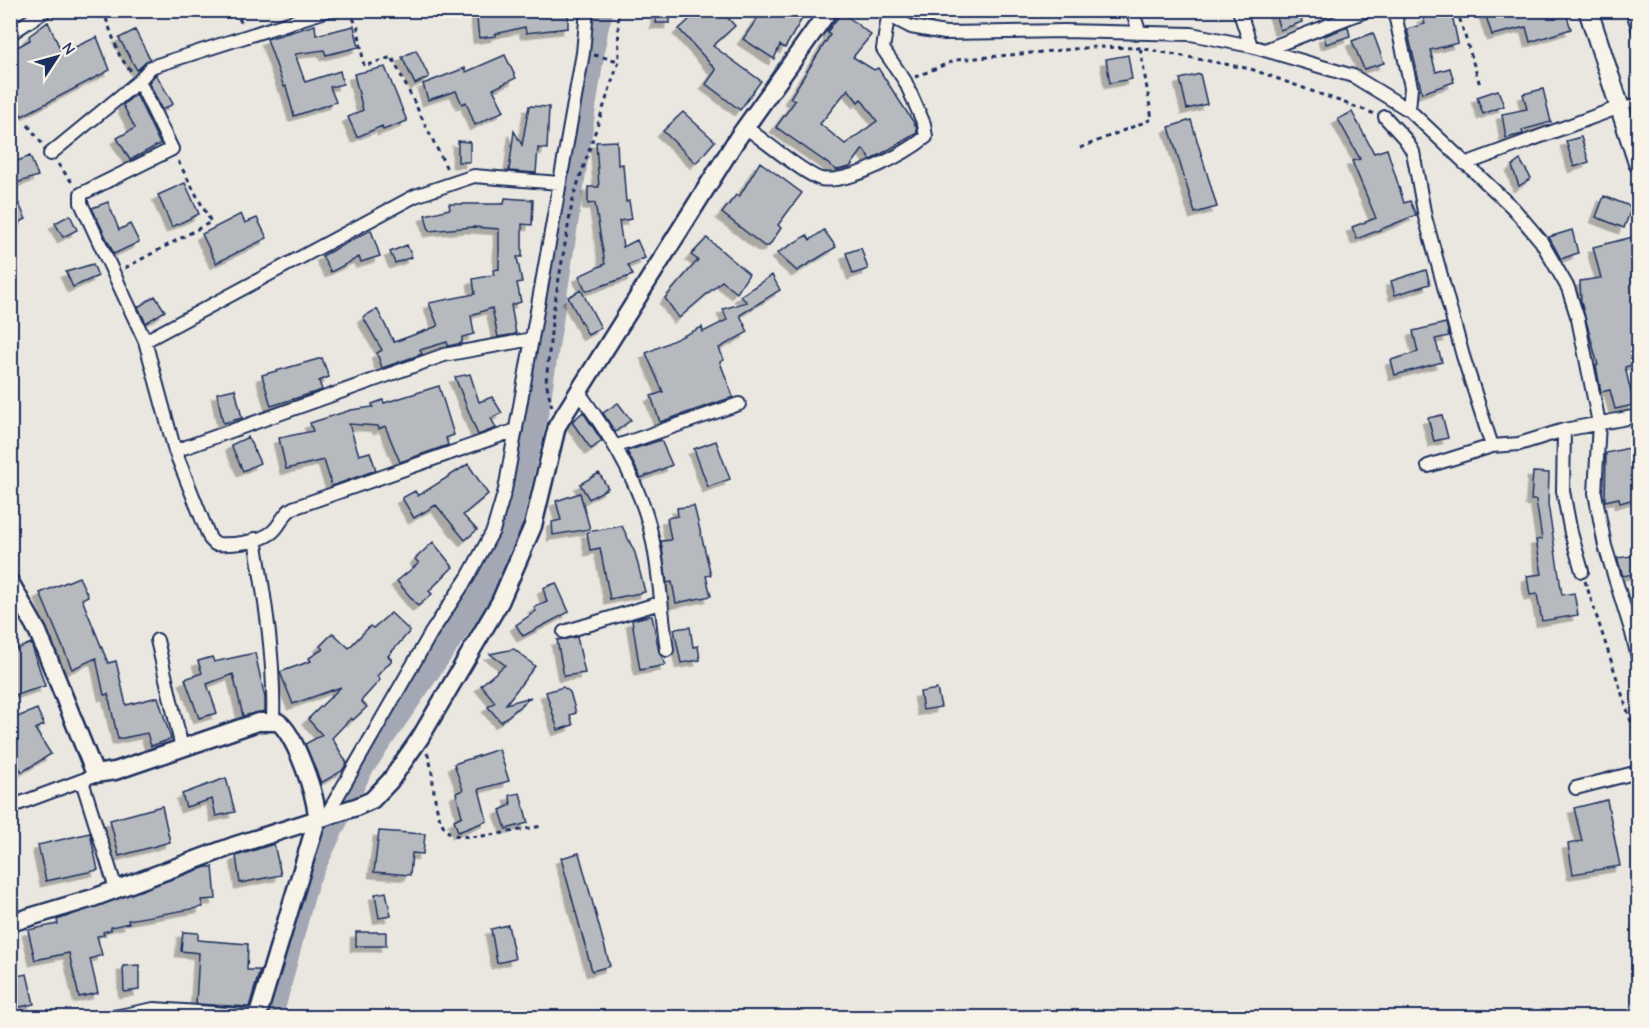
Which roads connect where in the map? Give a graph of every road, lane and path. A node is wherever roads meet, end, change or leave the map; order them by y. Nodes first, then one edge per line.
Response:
1 (103, 10) edge
2 (329, 10) edge
3 (349, 10) edge
4 (587, 10) edge
5 (618, 10) edge
6 (829, 10) edge
7 (1132, 10) edge
8 (1239, 10) edge
9 (1368, 10) edge
10 (1394, 10) edge
11 (1457, 10) edge
12 (1588, 10) edge
13 (1629, 10) edge
14 (39, 12) edge
15 (884, 22) edge
16 (1139, 31) junction
17 (10, 33) edge
18 (1638, 37) edge
19 (1251, 46) junction
20 (1140, 48) junction
21 (1265, 50) junction
22 (584, 53) junction
23 (619, 61) junction
24 (139, 81) junction
25 (905, 81) junction
26 (1480, 85) dead end
27 (1638, 101) edge
28 (1620, 107) junction
29 (1409, 110) junction
30 (1385, 117) joint
31 (745, 127) junction
32 (1080, 148) dead end
33 (172, 149) junction
34 (50, 154) dead end
35 (1638, 163) edge
36 (1465, 164) junction
37 (453, 181) junction
38 (559, 183) junction
39 (114, 274) junction
40 (532, 339) junction
41 (145, 341) junction
42 (578, 391) junction
43 (739, 404) dead end
44 (1638, 416) edge
45 (1596, 424) junction
46 (556, 426) junction
47 (516, 430) junction
48 (1564, 430) junction
49 (617, 446) junction
50 (1492, 446) junction
51 (175, 451) junction
52 (1428, 466) dead end
53 (255, 539) junction
54 (1582, 571) joint
55 (10, 582) edge
56 (660, 603) junction
57 (564, 632) dead end
58 (1635, 633) edge
59 (157, 640) dead end
60 (667, 650) dead end
61 (1638, 658) edge
62 (273, 720) junction
63 (420, 738) junction
64 (1638, 743) edge
65 (182, 748) junction
66 (1638, 772) edge
67 (88, 778) junction
68 (1576, 788) dead end
69 (10, 807) edge
70 (326, 817) junction
71 (542, 826) dead end
72 (117, 889) junction
73 (10, 923) edge
74 (257, 1016) edge
75 (109, 1017) edge

1 - 24 path
2 - 24 street
3 - 37 path
4 - 22 street
5 - 23 path
6 - 31 street
7 - 16 street
8 - 19 street
9 - 21 street
10 - 29 street
11 - 26 path
12 - 28 main road
13 - 18 lane
14 - 17 street
15 - 16 street
15 - 25 street
16 - 19 street
19 - 21 street
20 - 25 path
20 - 30 path
20 - 32 path
21 - 29 street
22 - 23 path
22 - 38 street
23 - 46 path
24 - 33 street
24 - 34 street
25 - 31 street
27 - 28 lane
28 - 35 main road
28 - 36 street
29 - 36 street
30 - 50 street
31 - 42 street
33 - 39 street
33 - 39 path
36 - 45 street
37 - 38 street
37 - 41 street
38 - 40 street
39 - 41 street
40 - 47 street
40 - 51 street
41 - 51 street
42 - 46 street
42 - 49 street
43 - 49 street
44 - 45 street
45 - 48 street
45 - 58 street
46 - 63 street
47 - 53 street
47 - 70 street
48 - 50 street
48 - 54 street
49 - 56 street
50 - 52 street
51 - 53 street
53 - 62 street
54 - 64 path
55 - 67 street
56 - 57 street
56 - 60 street
58 - 61 street
59 - 65 street
62 - 65 street
62 - 70 street
63 - 70 street
63 - 71 path
65 - 67 street
66 - 68 street
67 - 69 street
67 - 72 street
70 - 72 street
70 - 74 street
72 - 73 street
74 - 75 street

